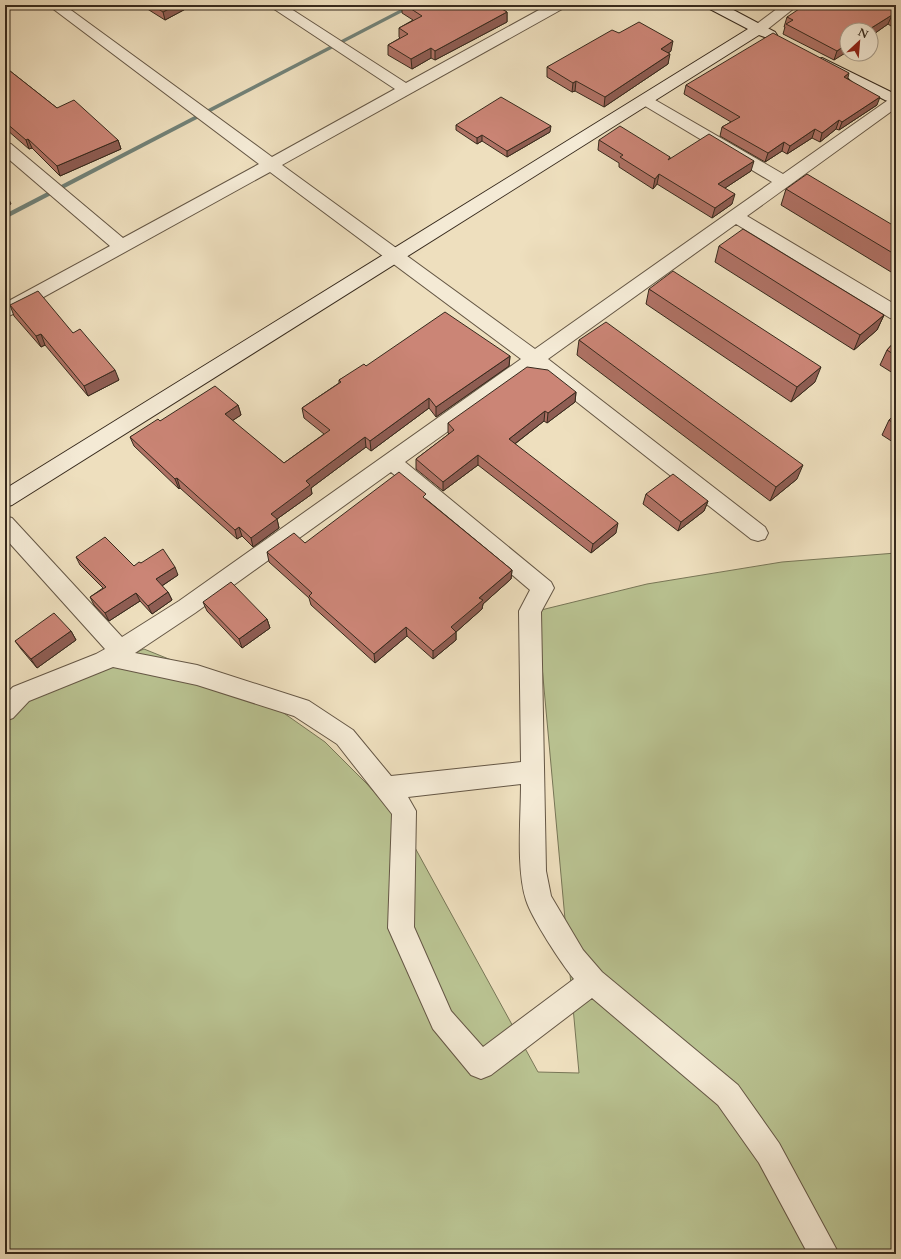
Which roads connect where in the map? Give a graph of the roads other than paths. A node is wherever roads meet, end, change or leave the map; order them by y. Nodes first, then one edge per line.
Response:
1 (55, 5) edge
2 (275, 5) edge
3 (559, 5) edge
4 (713, 5) edge
5 (791, 5) edge
6 (759, 29) junction
7 (780, 40) edge
8 (807, 54) edge
9 (406, 90) junction
10 (894, 99) edge
11 (645, 100) junction
12 (5, 148) edge
13 (270, 164) junction
14 (783, 181) junction
15 (735, 216) junction
16 (121, 246) junction
17 (395, 256) junction
18 (5, 310) edge
19 (896, 313) edge
20 (534, 359) junction
21 (391, 461) junction
22 (5, 499) edge
23 (5, 524) edge
24 (758, 533) dead end
25 (115, 654) junction
26 (5, 712) edge
27 (532, 772) junction
28 (385, 788) junction
29 (593, 981) junction
30 (824, 1254) edge

1 - 13 street
2 - 9 street
3 - 9 street
4 - 6 street
5 - 6 street
6 - 7 street
6 - 11 street
8 - 10 street
9 - 13 street
10 - 14 street
11 - 14 street
11 - 17 street
12 - 16 street
13 - 16 street
13 - 17 street
14 - 15 street
15 - 19 street
15 - 20 street
16 - 18 street
17 - 20 street
17 - 22 street
20 - 21 street
20 - 24 street
21 - 25 street
21 - 27 street
23 - 25 street
25 - 26 street
25 - 28 street
27 - 28 street
27 - 29 street
28 - 29 street
29 - 30 street

